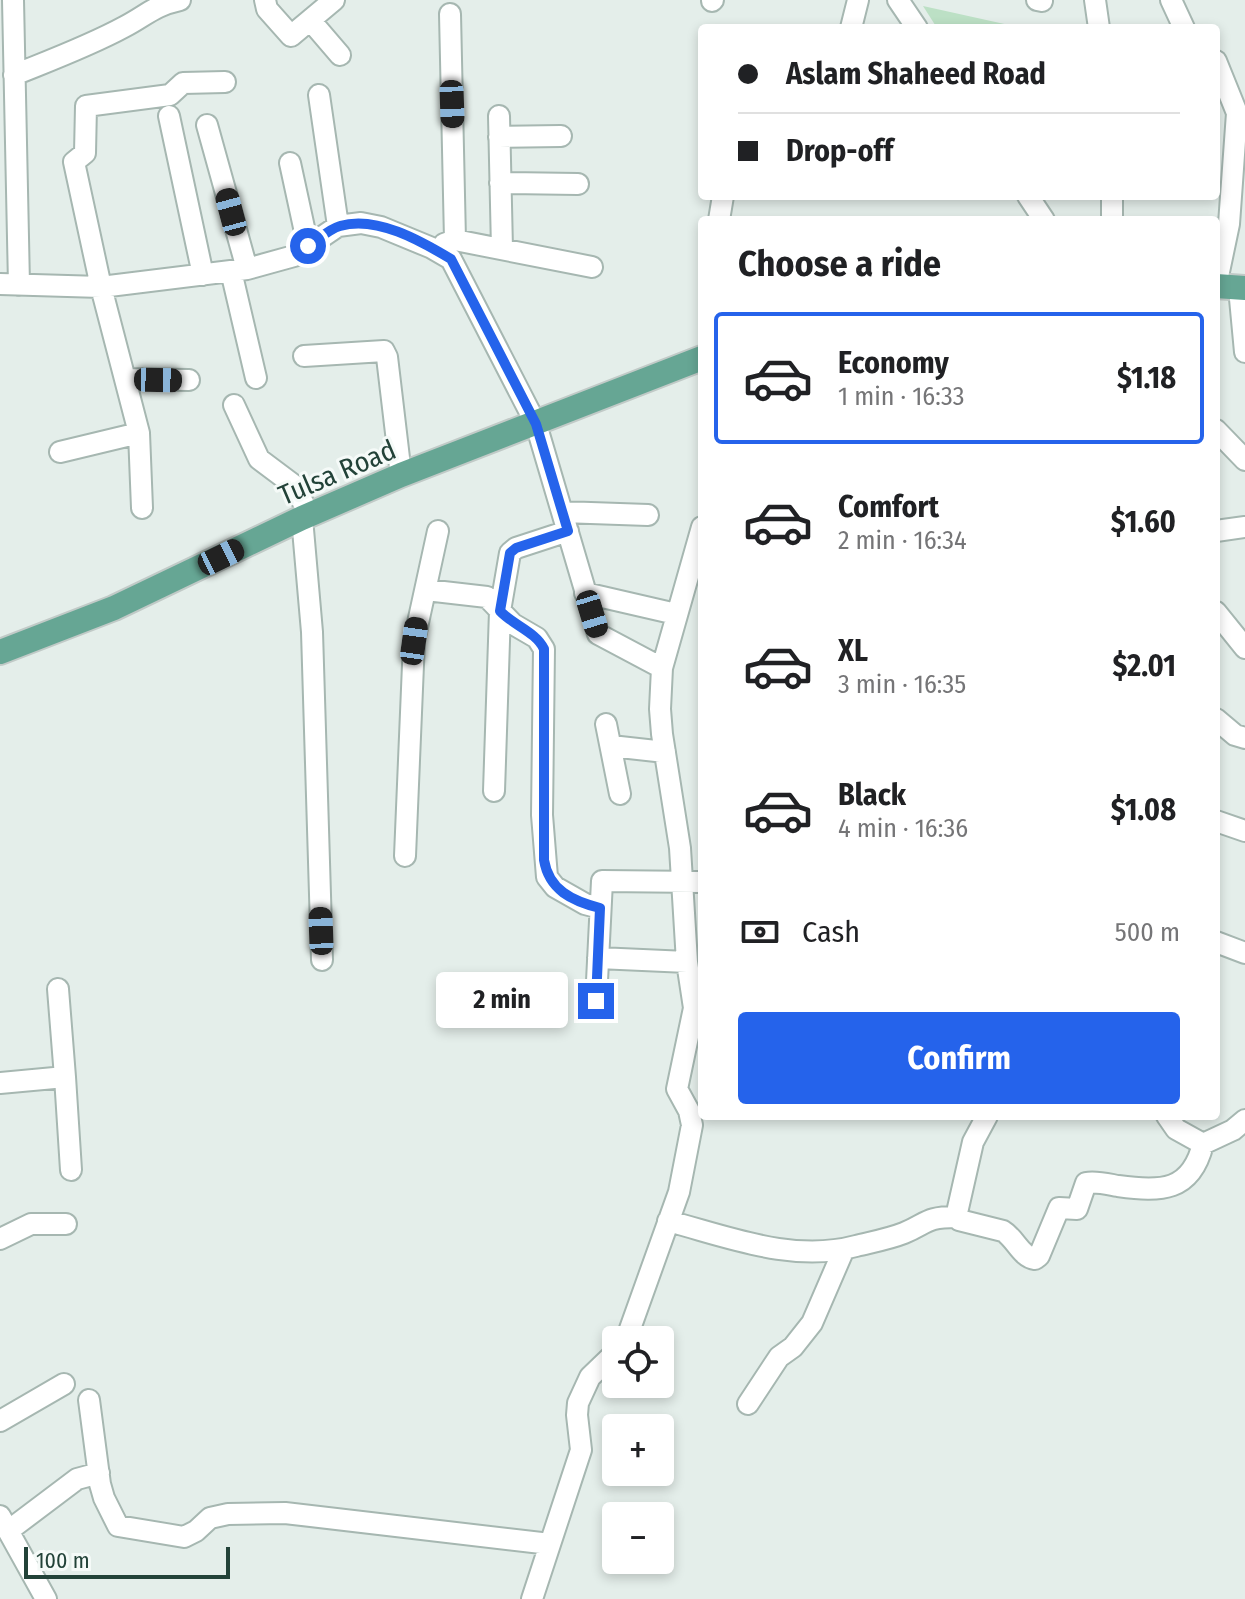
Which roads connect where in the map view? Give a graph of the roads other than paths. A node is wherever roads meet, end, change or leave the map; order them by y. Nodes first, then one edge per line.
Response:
1 (13, 0) edge
2 (180, 0) edge
3 (265, 0) edge
4 (334, 0) edge
5 (858, 0) edge
6 (898, 0) edge
7 (1095, 0) edge
8 (1171, 0) edge
9 (450, 14) dead end
10 (310, 20) junction
11 (852, 24) edge
12 (914, 24) edge
13 (1098, 24) edge
14 (1182, 24) edge
15 (340, 55) dead end
16 (1220, 69) edge
17 (14, 75) junction
18 (225, 82) dead end
19 (319, 95) dead end
20 (1241, 111) edge
21 (169, 116) dead end
22 (207, 125) dead end
23 (561, 136) dead end
24 (290, 163) dead end
25 (500, 183) junction
26 (578, 184) dead end
27 (338, 226) junction
28 (455, 240) junction
29 (308, 246) junction
30 (432, 248) junction
31 (502, 249) junction
32 (592, 267) dead end
33 (239, 270) junction
34 (203, 275) junction
35 (10, 285) edge
36 (101, 287) junction
37 (1229, 287) edge
38 (1245, 352) edge
39 (304, 356) dead end
40 (698, 360) edge
41 (256, 378) dead end
42 (126, 379) junction
43 (189, 380) dead end
44 (234, 405) dead end
45 (536, 424) junction
46 (139, 433) junction
47 (1220, 434) edge
48 (60, 452) dead end
49 (1245, 460) edge
50 (401, 475) junction
51 (142, 508) dead end
52 (648, 515) dead end
53 (306, 516) junction
54 (565, 522) junction
55 (1245, 527) edge
56 (1220, 530) edge
57 (438, 531) dead end
58 (698, 540) edge
59 (426, 590) junction
60 (585, 593) junction
61 (500, 611) junction
62 (676, 614) junction
63 (1220, 617) edge
64 (1245, 648) edge
65 (0, 652) edge
66 (662, 668) junction
67 (1220, 722) edge
68 (606, 724) dead end
69 (1245, 738) edge
70 (611, 746) junction
71 (665, 752) junction
72 (494, 791) dead end
73 (620, 794) dead end
74 (1220, 822) edge
75 (1245, 831) edge
76 (405, 856) dead end
77 (692, 882) edge
78 (600, 908) junction
79 (1220, 944) edge
80 (1245, 953) edge
81 (598, 958) junction
82 (322, 960) dead end
83 (687, 962) junction
84 (58, 989) dead end
85 (596, 1001) dead end
86 (698, 1010) edge
87 (65, 1077) junction
88 (0, 1083) edge
89 (985, 1120) edge
90 (1170, 1120) edge
91 (1245, 1120) edge
92 (1203, 1144) junction
93 (71, 1170) dead end
94 (956, 1217) junction
95 (668, 1221) junction
96 (66, 1224) dead end
97 (0, 1239) edge
98 (844, 1249) junction
99 (631, 1326) edge
100 (602, 1365) edge
101 (64, 1384) dead end
102 (89, 1400) dead end
103 (748, 1404) dead end
104 (0, 1421) edge
105 (99, 1473) junction
106 (4, 1524) edge
107 (550, 1544) junction
108 (46, 1599) edge
109 (532, 1599) edge

1 - 17 street
2 - 17 street
3 - 10 street
4 - 10 street
5 - 11 street
6 - 12 street
7 - 13 street
8 - 14 street
9 - 28 street
10 - 15 street
16 - 20 street
17 - 35 street
18 - 36 street
19 - 27 street
20 - 37 street
21 - 34 street
22 - 33 street
23 - 25 street
24 - 29 street
25 - 26 street
25 - 31 street
27 - 29 street
27 - 30 street
28 - 30 street
28 - 31 street
29 - 33 street
30 - 45 street
31 - 32 street
33 - 34 street
33 - 41 street
34 - 36 street
35 - 36 street
36 - 42 street
37 - 38 street
39 - 50 street
40 - 45 main road, Tulsa Road
42 - 43 street
42 - 46 street
44 - 53 street
45 - 50 main road, Tulsa Road
45 - 54 street
46 - 48 street
46 - 51 street
47 - 49 street
50 - 53 main road, Tulsa Road
52 - 54 street
53 - 65 main road, Tulsa Road
53 - 82 street
54 - 60 street
54 - 61 street
55 - 56 street
57 - 59 street
58 - 62 street
59 - 61 street
59 - 76 street
60 - 62 street
60 - 66 street
61 - 72 street
61 - 78 street
62 - 66 street
63 - 64 street
66 - 71 street
67 - 69 street
68 - 70 street
70 - 71 street
70 - 73 street
71 - 77 street
74 - 75 street
77 - 78 street
77 - 83 street
78 - 81 street
79 - 80 street
81 - 83 street
81 - 85 street
83 - 86 street
84 - 87 street
86 - 95 street
87 - 88 street
87 - 93 street
89 - 94 street
90 - 92 street
91 - 92 street
92 - 94 street
94 - 98 street
95 - 98 street
95 - 99 street
96 - 97 street
98 - 103 street
100 - 107 street
101 - 104 street
102 - 105 street
105 - 106 street
105 - 107 street
106 - 108 street
107 - 109 street

